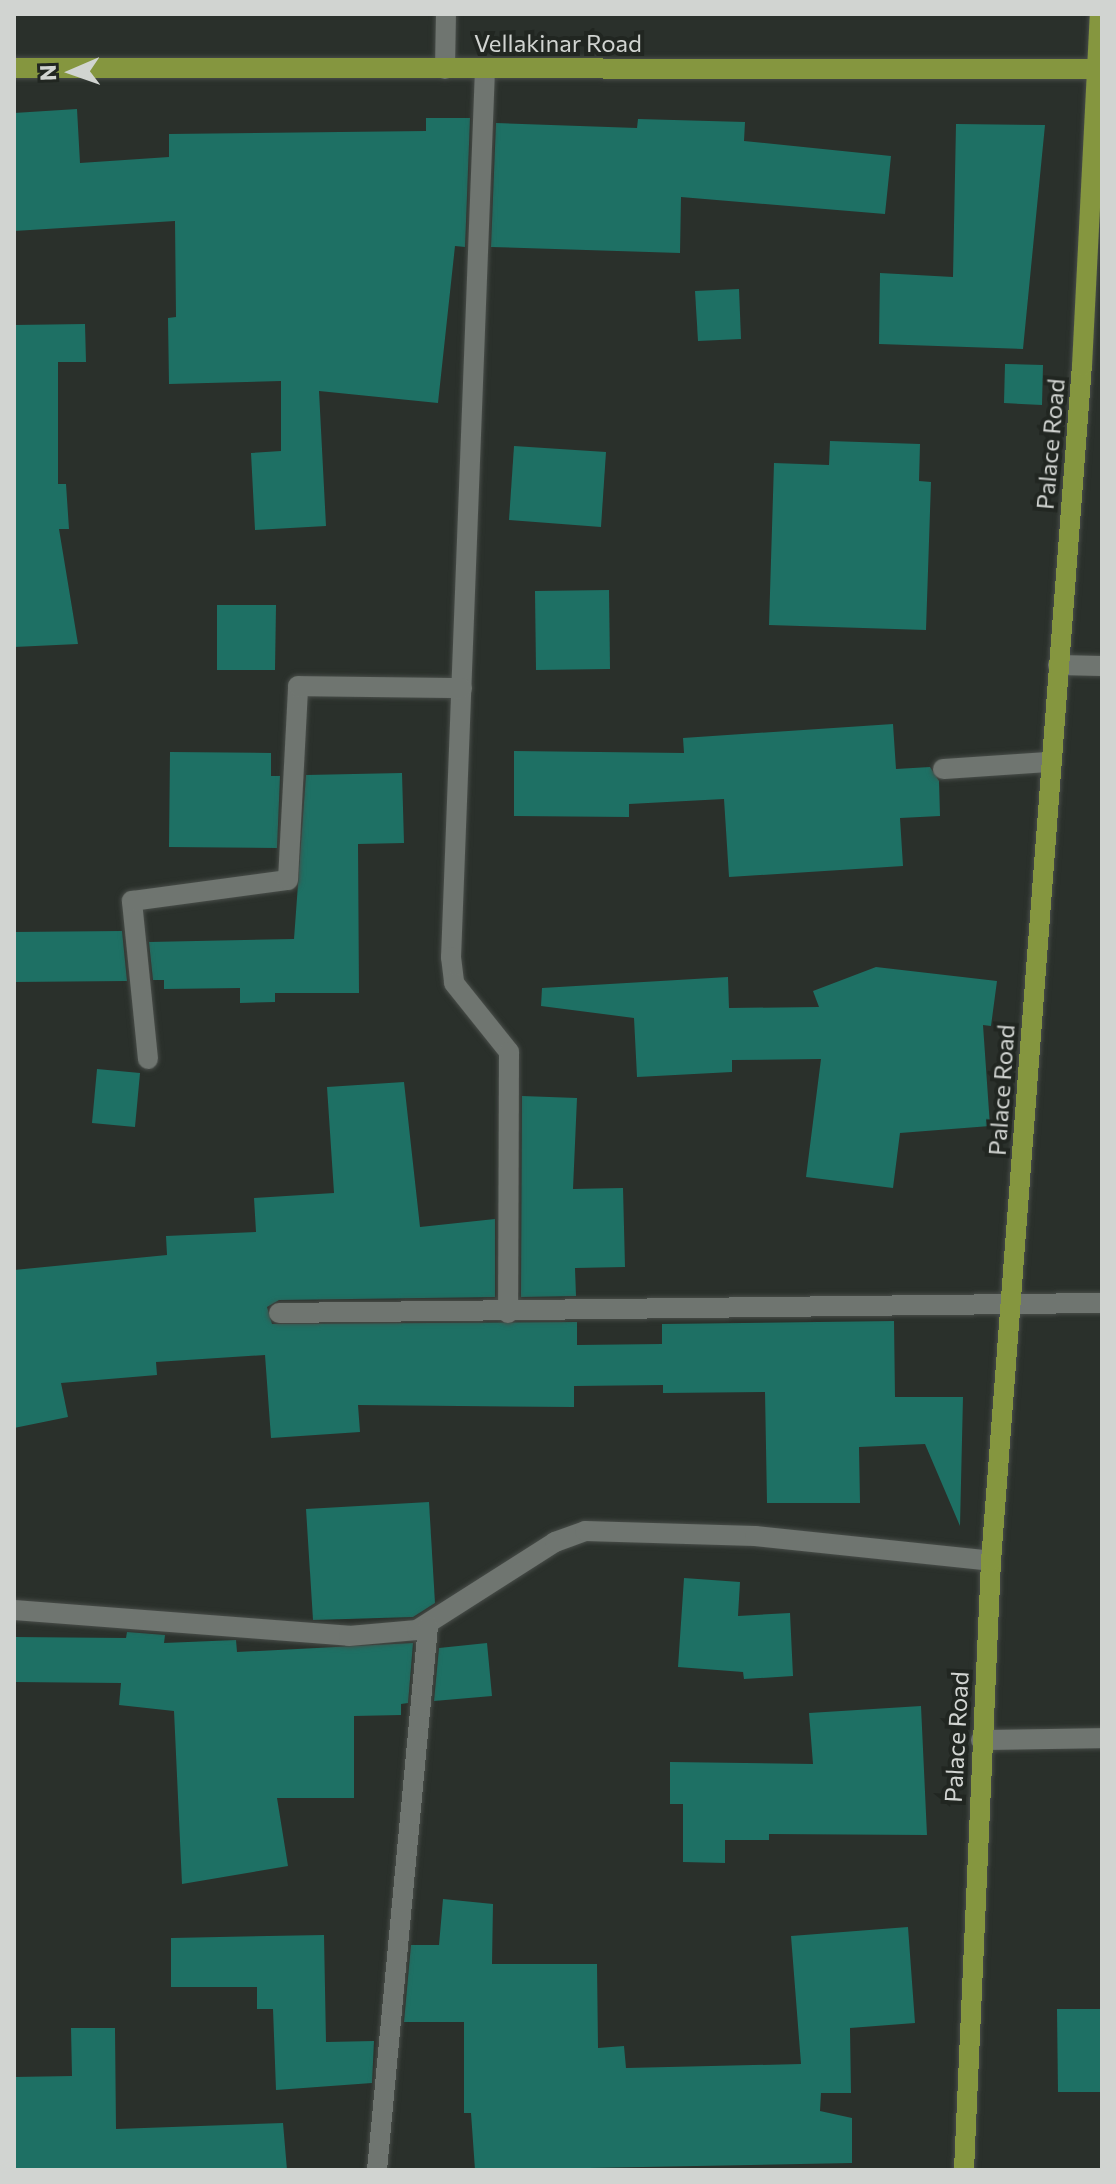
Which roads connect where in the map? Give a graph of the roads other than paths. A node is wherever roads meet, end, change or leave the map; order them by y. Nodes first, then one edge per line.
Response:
1 (446, 14) edge
2 (1100, 14) edge
3 (14, 68) edge
4 (445, 69) junction
5 (485, 69) junction
6 (1100, 69) edge
7 (1058, 665) junction
8 (1102, 666) edge
9 (462, 688) junction
10 (1049, 762) junction
11 (943, 769) dead end
12 (148, 1059) dead end
13 (1102, 1303) edge
14 (1013, 1307) junction
15 (279, 1313) dead end
16 (508, 1313) junction
17 (991, 1561) junction
18 (14, 1610) edge
19 (428, 1626) junction
20 (1102, 1738) edge
21 (981, 1740) junction
22 (377, 2170) edge
23 (964, 2170) edge

1 - 4 street
2 - 6 main road, Palace Road
3 - 4 main road, Vellakinar Road
4 - 5 main road, Vellakinar Road
5 - 6 main road, Vellakinar Road
5 - 9 street
6 - 7 main road, Palace Road
7 - 8 street
7 - 10 main road, Palace Road
9 - 12 street
9 - 16 street
10 - 11 street
10 - 14 main road, Palace Road
13 - 14 street
14 - 16 street
14 - 17 main road, Palace Road
15 - 16 street
17 - 19 street
17 - 21 main road, Palace Road
18 - 19 street
19 - 22 street
20 - 21 street
21 - 23 main road, Palace Road

